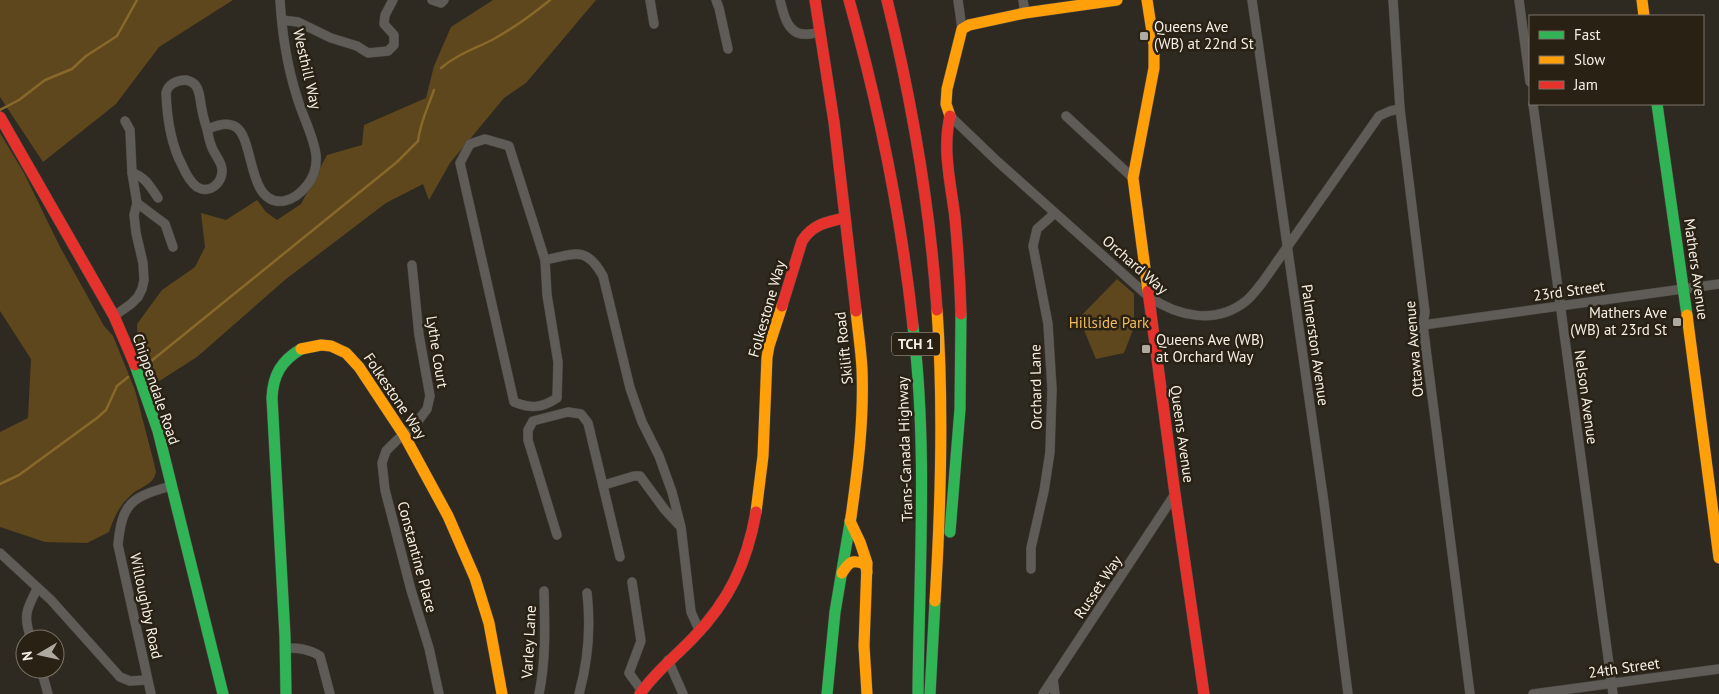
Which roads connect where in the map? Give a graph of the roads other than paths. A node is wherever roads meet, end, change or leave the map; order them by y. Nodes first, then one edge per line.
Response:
1 (280, 0) edge
2 (393, 0) edge
3 (650, 0) edge
4 (716, 0) edge
5 (780, 0) edge
6 (815, 0) edge
7 (849, 0) edge
8 (887, 0) edge
9 (958, 0) edge
10 (1023, 0) edge
11 (1117, 0) edge
12 (1147, 0) edge
13 (1252, 0) edge
14 (1393, 0) edge
15 (1519, 0) edge
16 (1642, 0) edge
17 (1025, 13) junction
18 (1644, 15) edge
19 (282, 20) junction
20 (654, 24) dead end
21 (962, 29) junction
22 (820, 32) junction
23 (728, 49) dead end
24 (1529, 75) edge
25 (1533, 105) edge
26 (1657, 105) edge
27 (1400, 110) junction
28 (950, 116) junction
29 (1066, 116) dead end
30 (0, 117) edge
31 (125, 121) dead end
32 (207, 129) junction
33 (132, 173) junction
34 (1133, 178) junction
35 (158, 198) dead end
36 (137, 203) junction
37 (1055, 213) junction
38 (844, 218) junction
39 (173, 247) dead end
40 (1286, 249) junction
41 (545, 260) junction
42 (412, 265) dead end
43 (1719, 284) edge
44 (1684, 289) junction
45 (1148, 296) junction
46 (1561, 306) junction
47 (114, 316) junction
48 (1423, 325) junction
49 (404, 434) junction
50 (171, 486) junction
51 (604, 486) junction
52 (1175, 494) junction
53 (850, 521) junction
54 (681, 527) junction
55 (557, 535) dead end
56 (0, 553) edge
57 (620, 557) dead end
58 (1719, 558) edge
59 (1031, 569) dead end
60 (867, 572) junction
61 (842, 574) junction
62 (632, 582) dead end
63 (37, 589) junction
64 (544, 591) dead end
65 (586, 593) dead end
66 (29, 629) edge
67 (700, 632) junction
68 (286, 648) junction
69 (668, 660) junction
70 (1719, 669) edge
71 (931, 673) junction
72 (44, 679) edge
73 (1053, 679) junction
74 (148, 680) junction
75 (1611, 683) junction
76 (641, 692) edge
77 (48, 694) edge
78 (151, 694) edge
79 (223, 694) edge
80 (286, 694) edge
81 (330, 694) edge
82 (439, 694) edge
83 (502, 694) edge
84 (539, 694) edge
85 (579, 694) edge
86 (683, 694) edge
87 (827, 694) edge
88 (867, 694) edge
89 (918, 694) edge
90 (930, 694) edge
91 (1043, 694) edge
92 (1056, 694) edge
93 (1204, 694) edge
94 (1348, 694) edge
95 (1470, 694) edge
96 (1533, 694) edge
97 (1612, 694) edge

1 - 19 street, Westhill Way
2 - 19 street
3 - 20 street
4 - 23 street
5 - 22 street
6 - 22 main road, Skilift Road
7 - 89 main road, Trans-Canada Highway / TCH 1
8 - 71 main road, TCH 1
9 - 21 street
10 - 17 street
11 - 17 main road
12 - 34 main road, Queens Avenue
13 - 40 street, Palmerston Avenue
14 - 27 street, Ottawa Avenue
15 - 24 street
16 - 18 main road
17 - 21 main road
19 - 32 street, Westhill Way
21 - 28 main road
22 - 38 main road, Skilift Road
25 - 46 street, Nelson Avenue
26 - 44 main road, Mathers Avenue
27 - 40 street, Orchard Way
27 - 48 street, Ottawa Avenue
28 - 37 street, Orchard Way
28 - 71 main road
29 - 34 street
30 - 47 main road, Chippendale Road
31 - 33 street
32 - 32 street
33 - 35 street
33 - 36 street
34 - 45 main road, Queens Avenue
36 - 39 street
36 - 47 street
37 - 45 street, Orchard Way
37 - 59 street, Orchard Lane
38 - 53 main road, Skilift Road
38 - 67 main road, Folkestone Way
40 - 45 street, Orchard Way
40 - 94 street, Palmerston Avenue
41 - 41 street
41 - 54 street
42 - 49 street, Lythe Court
43 - 44 street, 23rd Street
44 - 46 street, 23rd Street
44 - 58 main road, Mathers Avenue
45 - 52 main road, Queens Avenue
46 - 48 street, 23rd Street
46 - 75 street, Nelson Avenue
47 - 50 main road, Chippendale Road
48 - 95 street, Ottawa Avenue
49 - 68 main road, Folkestone Way
49 - 82 street, Constantine Place
49 - 83 main road, Folkestone Way
50 - 74 street, Willoughby Road
50 - 79 main road, Chippendale Road
51 - 54 street
51 - 55 street
51 - 57 street
52 - 73 street, Russet Way
52 - 93 main road, Queens Avenue
53 - 60 main road
53 - 61 main road, Skilift Road
54 - 67 street
56 - 63 street, Willoughby Road
60 - 61 main road
60 - 88 main road
61 - 87 main road, Skilift Road
62 - 76 street
63 - 66 street
63 - 74 street, Willoughby Road
64 - 84 street, Varley Lane
65 - 85 street
67 - 69 main road, Folkestone Way
68 - 80 main road, Folkestone Way
68 - 81 street
69 - 76 main road, Folkestone Way
69 - 86 street
70 - 75 street, 24th Street
71 - 90 main road, TCH 1
72 - 77 street
73 - 91 street, Russet Way
73 - 92 street
74 - 78 street
75 - 96 street, 24th Street
75 - 97 street, Nelson Avenue

